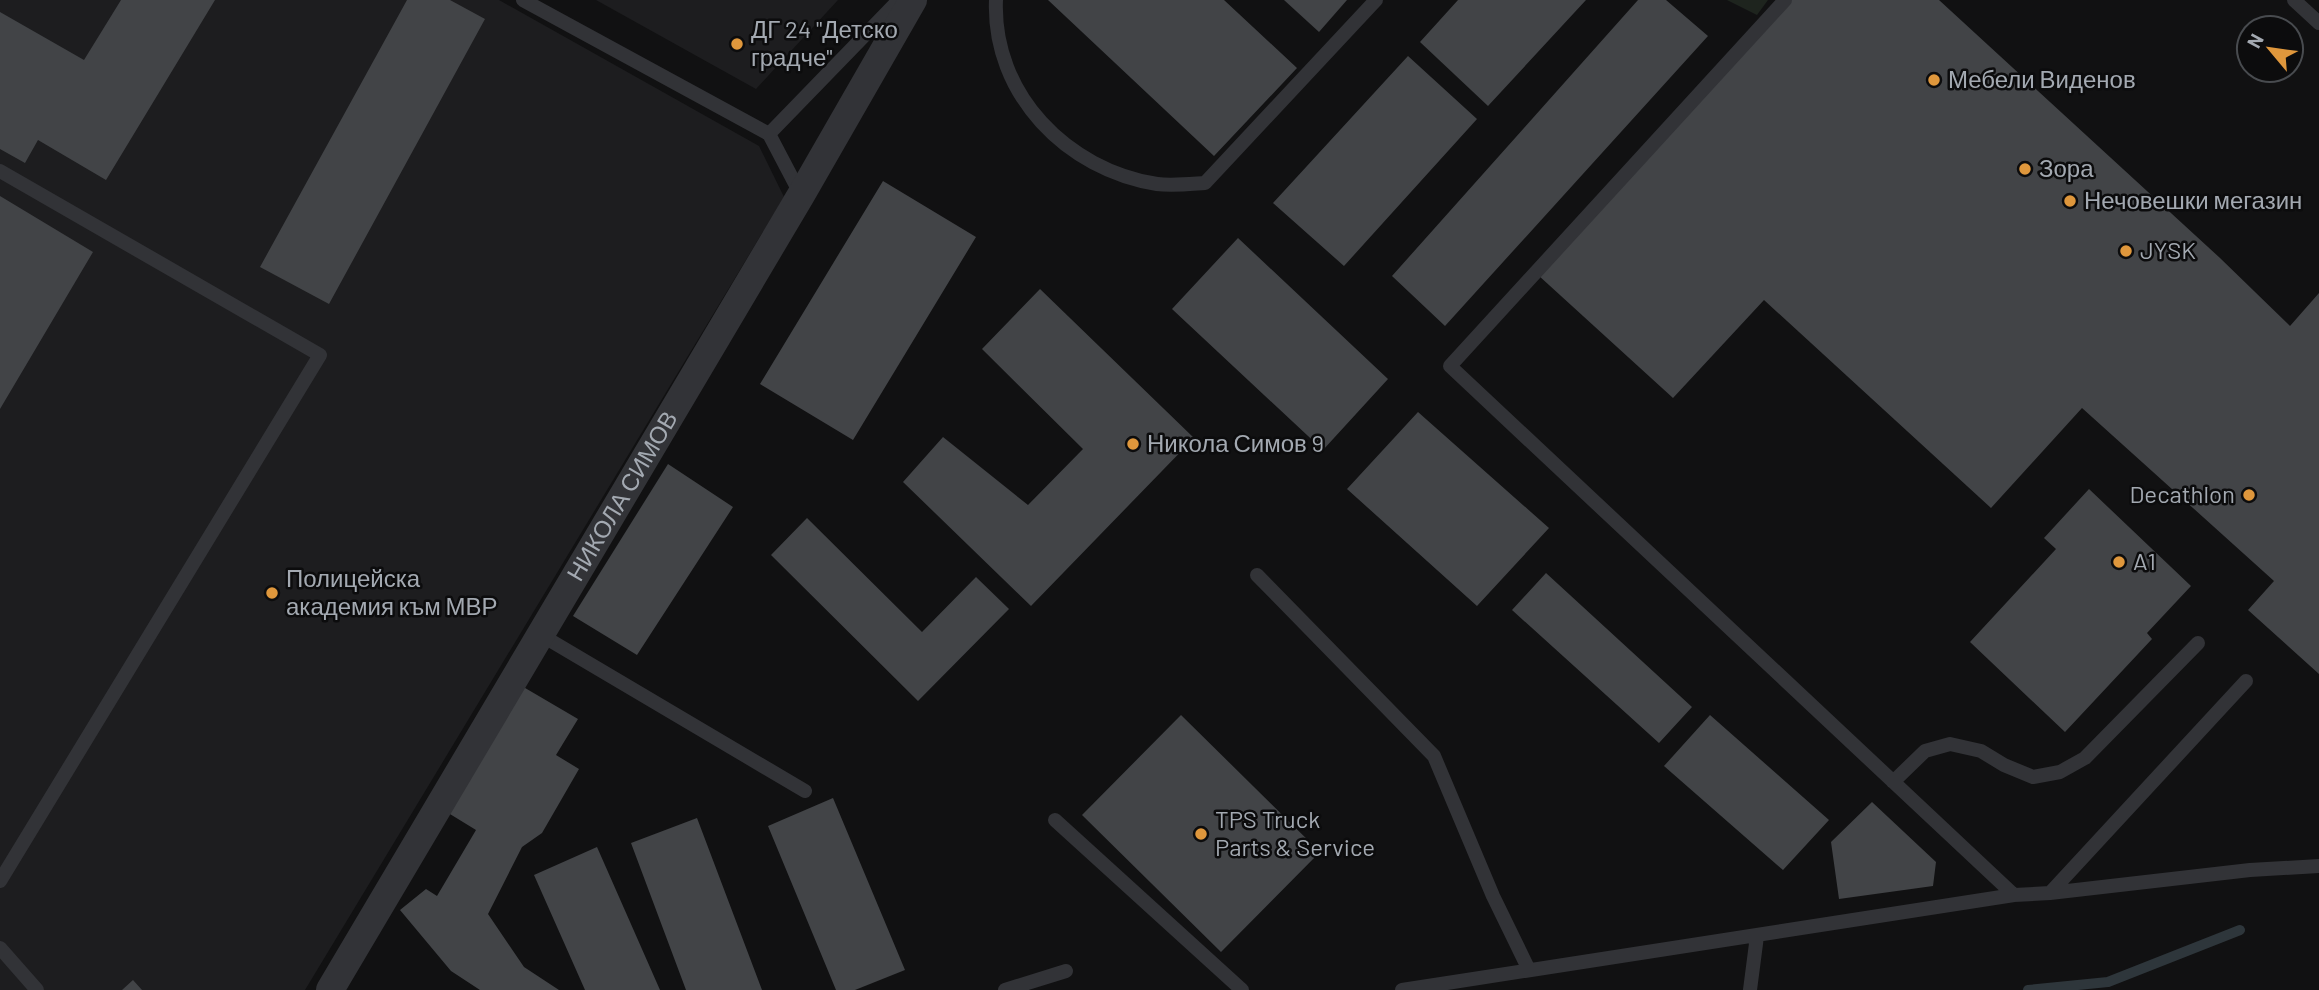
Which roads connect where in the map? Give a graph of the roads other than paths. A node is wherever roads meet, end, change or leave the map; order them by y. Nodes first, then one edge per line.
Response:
1 (523, 0) edge
2 (899, 0) edge
3 (913, 0) edge
4 (996, 0) edge
5 (1376, 0) edge
6 (1785, 0) edge
7 (2294, 0) edge
8 (2319, 23) edge
9 (769, 134) junction
10 (0, 172) edge
11 (801, 195) junction
12 (1257, 575) dead end
13 (541, 635) junction
14 (2198, 643) dead end
15 (2246, 681) dead end
16 (1894, 782) junction
17 (805, 791) dead end
18 (1055, 820) dead end
19 (2319, 866) edge
20 (0, 881) edge
21 (2050, 893) junction
22 (2014, 895) junction
23 (1757, 936) junction
24 (0, 948) edge
25 (1529, 970) junction
26 (1066, 971) dead end
27 (37, 990) edge
28 (330, 990) edge
29 (1005, 990) edge
30 (1242, 990) edge
31 (1402, 990) edge
32 (1750, 990) edge

1 - 9 lane
2 - 9 lane
3 - 11 street, НИКОЛА СИМОВ
4 - 5 lane
6 - 16 lane
7 - 8 lane
9 - 11 lane
10 - 20 lane
11 - 13 street, НИКОЛА СИМОВ
12 - 25 lane
13 - 17 lane
13 - 28 street, НИКОЛА СИМОВ
14 - 16 lane
15 - 21 lane
16 - 22 lane
18 - 30 lane
19 - 21 lane
21 - 22 lane
22 - 23 lane
23 - 25 lane
23 - 32 lane
24 - 27 lane
25 - 31 lane
26 - 29 lane

